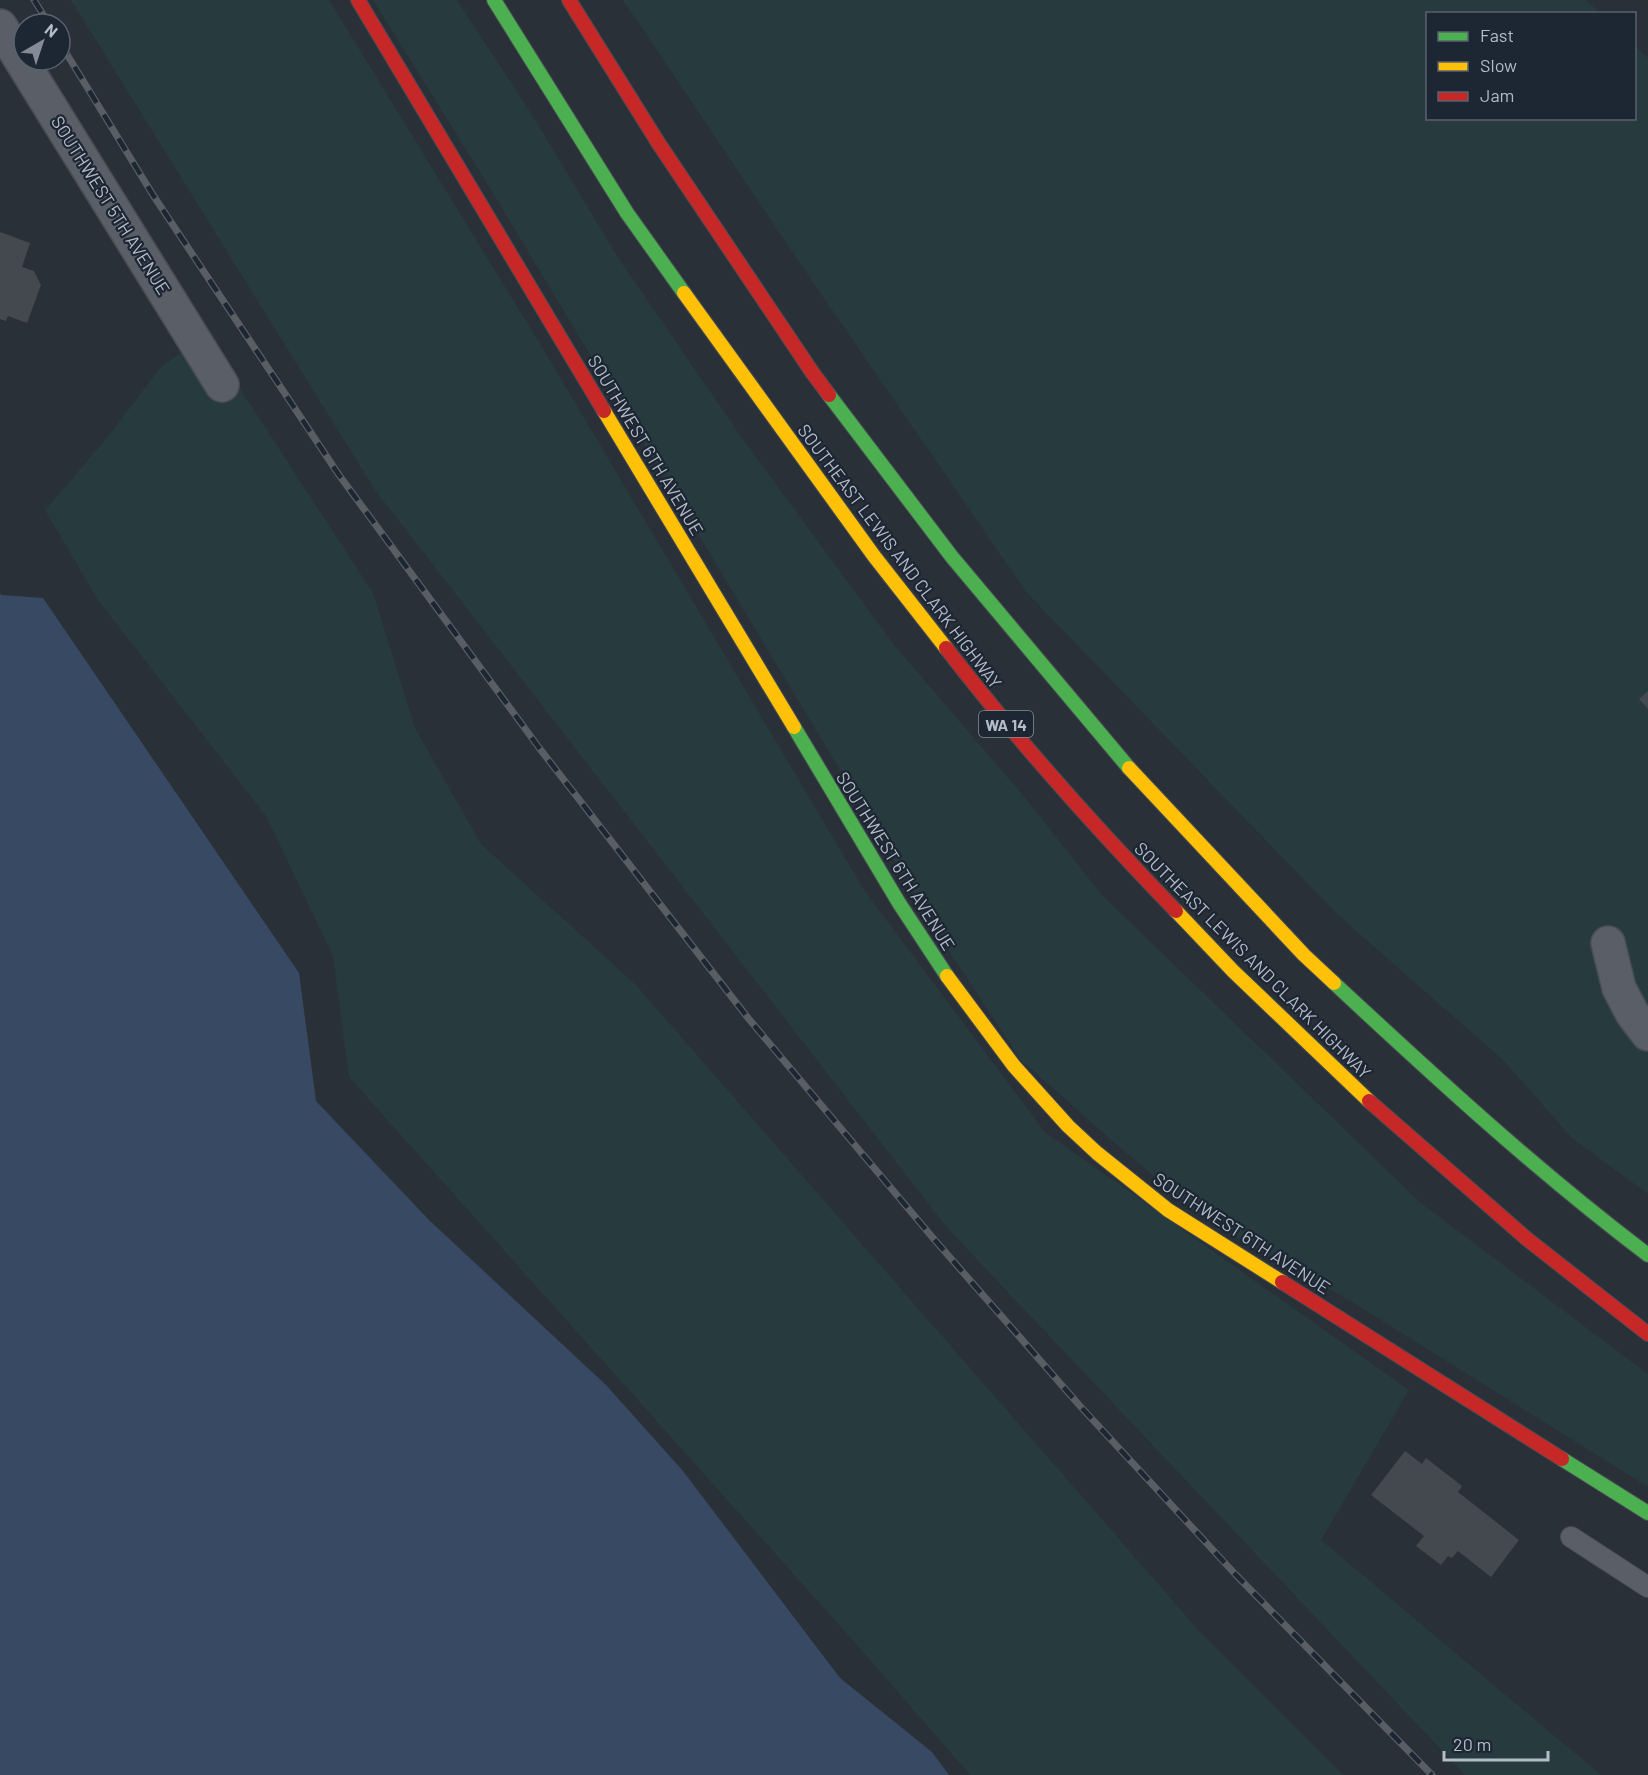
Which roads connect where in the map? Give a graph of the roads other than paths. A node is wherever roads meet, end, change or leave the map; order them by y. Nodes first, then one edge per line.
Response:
1 (357, 0) edge
2 (494, 0) edge
3 (569, 0) edge
4 (0, 26) edge
5 (222, 385) dead end
6 (1608, 943) dead end
7 (1648, 1034) edge
8 (1648, 1255) edge
9 (1648, 1334) edge
10 (1648, 1513) edge
11 (1571, 1537) dead end
12 (1648, 1587) edge

1 - 10 main road, SOUTHWEST 6TH AVENUE
2 - 9 main road, SOUTHEAST LEWIS AND CLARK HIGHWAY / WA 14
3 - 8 main road
4 - 5 street, SOUTHWEST 5TH AVENUE
6 - 7 street
11 - 12 lane

